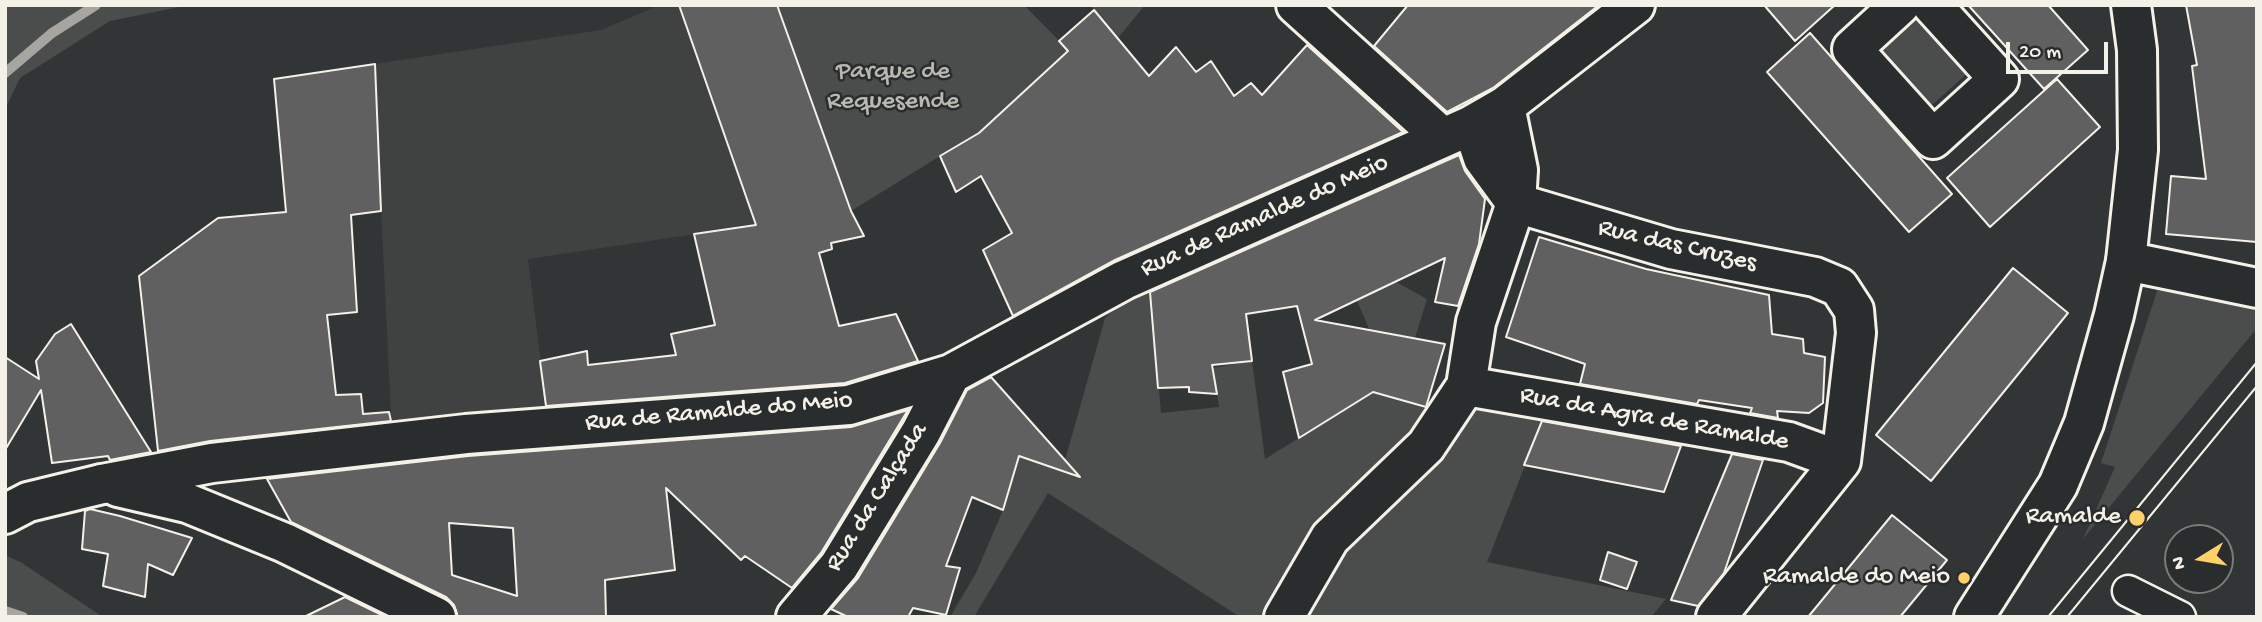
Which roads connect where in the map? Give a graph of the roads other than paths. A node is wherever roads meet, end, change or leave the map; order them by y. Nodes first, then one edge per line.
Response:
1 (1296, 5) edge
2 (1635, 5) edge
3 (1900, 5) edge
4 (1932, 5) edge
5 (2131, 5) edge
6 (1505, 106) junction
7 (1457, 131) junction
8 (1516, 203) junction
9 (2126, 261) junction
10 (2257, 288) edge
11 (951, 374) junction
12 (1466, 386) junction
13 (1841, 461) junction
14 (102, 484) junction
15 (5, 514) edge
16 (2128, 590) dead end
17 (436, 617) edge
18 (796, 617) edge
19 (1284, 617) edge
20 (1716, 617) edge
21 (1974, 617) edge
22 (2180, 617) edge

1 - 7 street
2 - 6 street, Rua de Ramalde do Meio
3 - 4 street
5 - 9 street
6 - 7 street, Rua de Ramalde do Meio
6 - 8 street
7 - 8 street
7 - 11 street, Rua de Ramalde do Meio
8 - 12 street
8 - 13 street, Rua das Cruzes
9 - 10 street
9 - 21 street
11 - 14 street, Rua de Ramalde do Meio
11 - 18 street, Rua da Calçada
12 - 13 street, Rua da Agra de Ramalde
12 - 19 street
13 - 20 street
14 - 15 street, Rua de Ramalde do Meio
14 - 17 street
16 - 22 street

